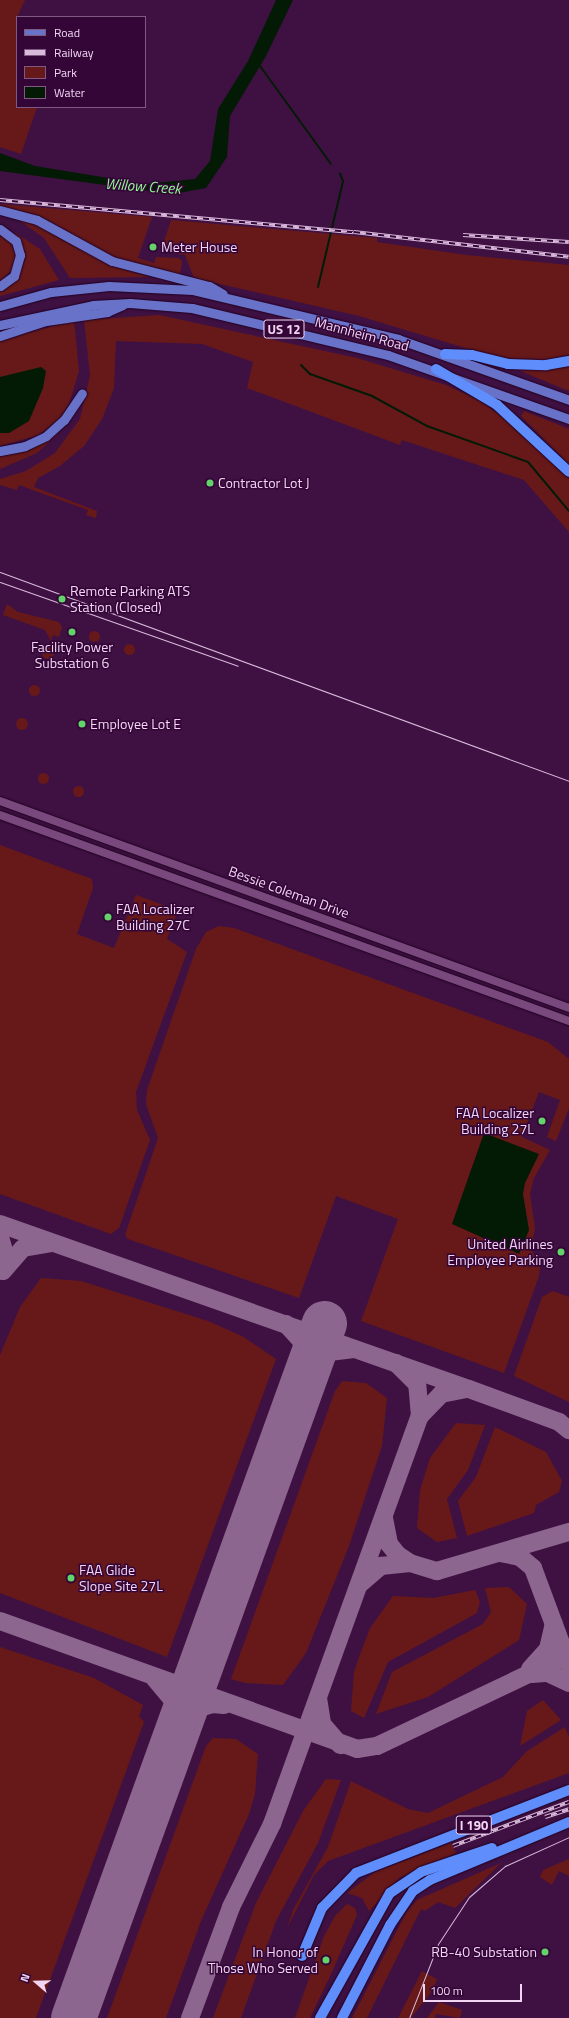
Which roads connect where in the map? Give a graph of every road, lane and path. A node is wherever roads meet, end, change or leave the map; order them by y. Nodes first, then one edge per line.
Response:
1 (0, 210) edge
2 (0, 229) edge
3 (0, 286) edge
4 (231, 298) junction
5 (130, 303) junction
6 (0, 306) edge
7 (0, 325) edge
8 (0, 336) edge
9 (445, 354) junction
10 (569, 361) edge
11 (436, 370) junction
12 (82, 393) dead end
13 (569, 400) edge
14 (569, 419) edge
15 (0, 450) edge
16 (569, 472) edge
17 (0, 801) edge
18 (0, 815) edge
19 (569, 1008) edge
20 (569, 1021) edge
21 (569, 1790) edge
22 (569, 1822) edge
23 (538, 1834) junction
24 (302, 1956) dead end
25 (320, 2018) edge
26 (342, 2018) edge

1 - 4 main road
2 - 3 main road
4 - 6 main road, Mannheim Road / US 12
4 - 9 main road, Mannheim Road / US 12
5 - 7 main road, Mannheim Road / US 12
5 - 8 main road
5 - 11 main road, Mannheim Road / US 12
9 - 10 highway
9 - 13 main road, Mannheim Road / US 12
11 - 14 main road, Mannheim Road / US 12
11 - 16 highway
12 - 15 main road
17 - 19 street, Bessie Coleman Drive
18 - 20 street, Bessie Coleman Drive
21 - 24 highway, I 190
22 - 23 highway
23 - 25 highway
23 - 26 highway

